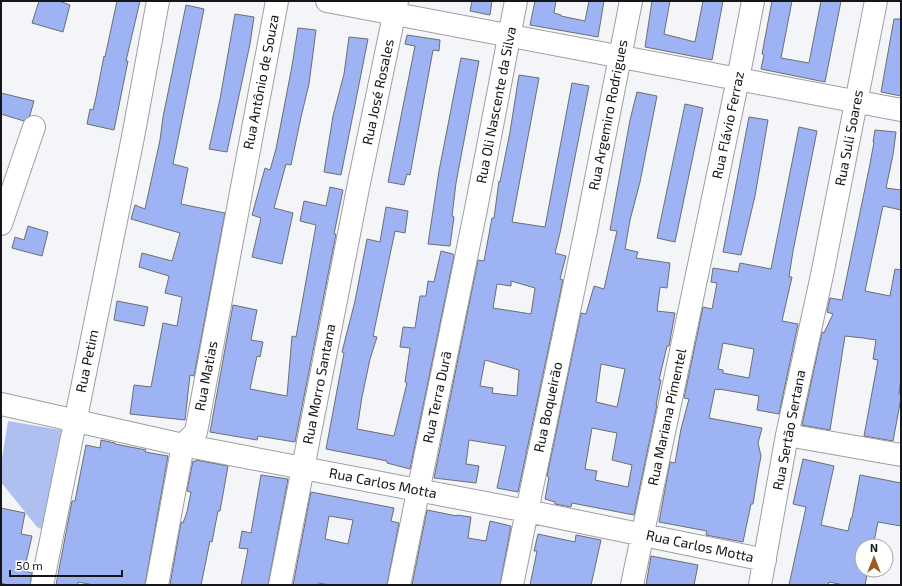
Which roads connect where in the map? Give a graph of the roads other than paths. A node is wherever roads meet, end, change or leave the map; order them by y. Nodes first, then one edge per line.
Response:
1 (158, 1) edge
2 (277, 1) edge
3 (327, 1) edge
4 (516, 1) edge
5 (631, 1) edge
6 (753, 1) edge
7 (876, 1) edge
8 (396, 8) edge
9 (510, 36) junction
10 (620, 56) junction
11 (738, 79) junction
12 (856, 102) junction
13 (901, 110) edge
14 (34, 127) dead end
15 (246, 163) joint
16 (359, 183) joint
17 (476, 209) joint
18 (1, 224) edge
19 (586, 230) joint
20 (702, 250) joint
21 (822, 276) joint
22 (1, 404) edge
23 (75, 421) junction
24 (787, 435) junction
25 (183, 445) junction
26 (901, 455) edge
27 (302, 468) junction
28 (418, 490) junction
29 (526, 511) junction
30 (642, 534) junction
31 (765, 560) junction
32 (42, 585) edge
33 (157, 585) edge
34 (280, 585) edge
35 (399, 585) edge
36 (512, 585) edge
37 (632, 585) edge
38 (760, 585) edge

1 - 23 street, Rua Petim
2 - 15 street, Rua Antônio de Souza
3 - 8 street
4 - 9 street, Rua Oli Nascente da Silva
5 - 10 street, Rua Argemiro Rodrigues
6 - 11 street, Rua Flávio Ferraz
7 - 12 street, Rua Suli Soares
8 - 9 street
8 - 16 street, Rua José Rosales
9 - 10 street
9 - 17 street, Rua Oli Nascente da Silva
10 - 11 street
10 - 19 street, Rua Argemiro Rodrigues
11 - 12 street
11 - 20 street, Rua Flávio Ferraz
12 - 13 street
12 - 21 street, Rua Suli Soares
14 - 18 street
15 - 25 street, Rua Matias
16 - 27 street, Rua Morro Santana
17 - 28 street, Rua Terra Durã
19 - 29 street, Rua Boqueirão
20 - 30 street, Rua Mariana Pímentel
21 - 24 street, Rua Sertão Sertana
22 - 23 street, Rua Carlos Motta
23 - 25 street, Rua Carlos Motta
23 - 32 street, Rua Petim
24 - 26 street
24 - 31 street, Rua Sertão Sertana
25 - 27 street, Rua Carlos Motta
25 - 33 street
27 - 28 street, Rua Carlos Motta
27 - 34 street, Rua Morro Santana
28 - 29 street, Rua Carlos Motta
28 - 35 street, Rua Terra Durã
29 - 30 street, Rua Carlos Motta
29 - 36 street, Rua Boqueirão
30 - 31 street, Rua Carlos Motta
30 - 37 street, Rua Mariana Pímentel
31 - 38 street, Rua Sertão Sertana

